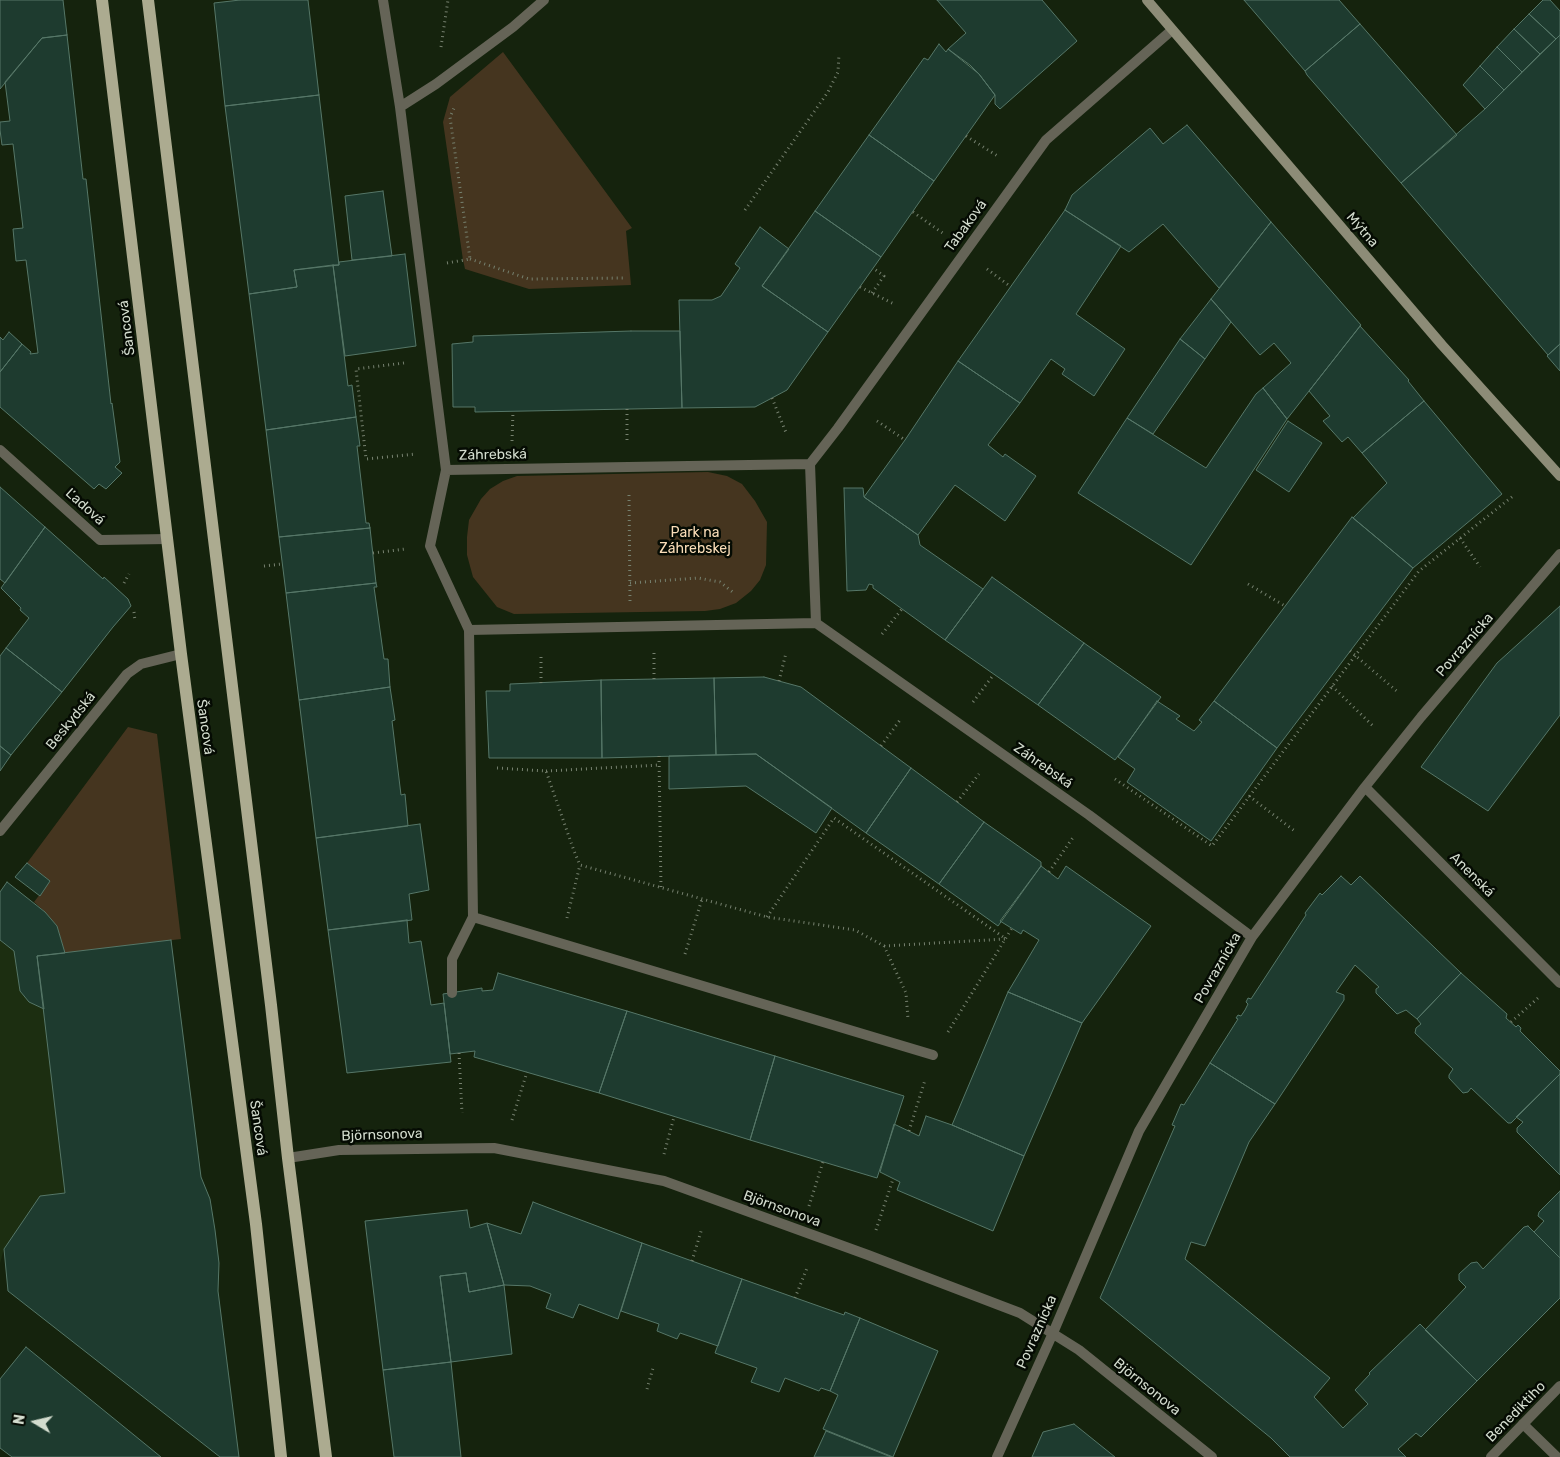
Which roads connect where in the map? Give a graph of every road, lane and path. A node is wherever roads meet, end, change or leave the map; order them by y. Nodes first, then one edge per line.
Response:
1 (102, 0) edge
2 (148, 0) edge
3 (383, 0) edge
4 (448, 0) edge
5 (544, 0) edge
6 (1147, 0) edge
7 (1172, 30) junction
8 (839, 54) dead end
9 (436, 84) junction
10 (457, 99) dead end
11 (400, 107) junction
12 (966, 136) dead end
13 (1002, 158) dead end
14 (745, 210) dead end
15 (913, 212) dead end
16 (944, 234) dead end
17 (470, 259) junction
18 (421, 267) junction
19 (873, 268) dead end
20 (986, 269) dead end
21 (624, 278) dead end
22 (860, 287) dead end
23 (1010, 287) dead end
24 (872, 293) junction
25 (894, 305) dead end
26 (432, 360) junction
27 (772, 398) dead end
28 (627, 409) dead end
29 (513, 412) dead end
30 (877, 421) dead end
31 (787, 435) dead end
32 (905, 440) dead end
33 (628, 445) dead end
34 (512, 449) dead end
35 (0, 450) edge
36 (444, 451) junction
37 (810, 464) junction
38 (446, 470) junction
39 (1560, 476) edge
40 (629, 494) dead end
41 (1513, 496) dead end
42 (1460, 538) junction
43 (168, 539) junction
44 (1560, 554) edge
45 (282, 564) dead end
46 (264, 566) dead end
47 (1480, 567) dead end
48 (129, 574) dead end
49 (124, 583) dead end
50 (630, 583) junction
51 (1248, 584) dead end
52 (735, 594) dead end
53 (630, 606) dead end
54 (1285, 606) dead end
55 (902, 610) dead end
56 (134, 612) dead end
57 (135, 621) dead end
58 (816, 623) junction
59 (469, 630) junction
60 (882, 634) dead end
61 (542, 646) dead end
62 (1350, 651) dead end
63 (654, 652) dead end
64 (786, 653) dead end
65 (181, 654) junction
66 (1355, 655) junction
67 (994, 674) dead end
68 (654, 679) dead end
69 (779, 681) dead end
70 (541, 683) dead end
71 (1332, 686) junction
72 (1399, 692) dead end
73 (973, 703) dead end
74 (900, 720) dead end
75 (1374, 727) dead end
76 (881, 746) dead end
77 (659, 756) dead end
78 (659, 764) junction
79 (471, 767) junction
80 (546, 771) junction
81 (979, 774) dead end
82 (1115, 779) dead end
83 (1365, 787) junction
84 (1249, 796) junction
85 (957, 802) dead end
86 (1089, 815) junction
87 (0, 831) edge
88 (1298, 834) dead end
89 (580, 865) junction
90 (1049, 872) dead end
91 (661, 888) junction
92 (702, 899) junction
93 (473, 917) junction
94 (767, 917) junction
95 (1012, 928) dead end
96 (1252, 937) junction
97 (1006, 938) junction
98 (561, 943) junction
99 (884, 946) junction
100 (677, 978) junction
101 (1560, 983) edge
102 (452, 993) dead end
103 (906, 993) dead end
104 (1540, 996) dead end
105 (1511, 1022) dead end
106 (460, 1053) dead end
107 (933, 1056) junction
108 (527, 1072) dead end
109 (462, 1113) dead end
110 (674, 1117) dead end
111 (512, 1120) dead end
112 (909, 1131) dead end
113 (664, 1154) dead end
114 (288, 1158) junction
115 (823, 1162) dead end
116 (893, 1178) dead end
117 (809, 1206) dead end
118 (702, 1228) dead end
119 (868, 1255) junction
120 (692, 1261) dead end
121 (807, 1268) dead end
122 (795, 1298) dead end
123 (1053, 1333) junction
124 (653, 1368) dead end
125 (1560, 1386) edge
126 (647, 1389) dead end
127 (1524, 1424) junction
128 (281, 1457) edge
129 (326, 1457) edge
130 (997, 1457) edge
131 (1212, 1457) edge
132 (1491, 1457) edge
133 (1558, 1457) edge

1 - 43 main road, Šancová
2 - 114 main road, Šancová
3 - 11 street
4 - 9 path
5 - 9 street
6 - 7 main road, Mýtna
7 - 37 street, Tabaková
7 - 39 main road, Mýtna
8 - 14 path
9 - 11 street
10 - 17 path
11 - 18 street
12 - 13 path
15 - 16 path
17 - 18 path
17 - 21 path
18 - 26 street
19 - 24 path
20 - 23 path
22 - 24 path
24 - 25 path
26 - 36 street
26 - 36 path
27 - 31 path
28 - 33 path
29 - 34 path
30 - 32 path
35 - 43 street, Ľadová
36 - 38 street
37 - 38 street, Záhrebská
37 - 58 street
38 - 59 street, Záhrebská
40 - 50 path
41 - 42 path
42 - 47 path
42 - 66 path
43 - 65 main road, Šancová
44 - 83 street, Povraznícka
45 - 46 path
48 - 49 path
50 - 52 path
50 - 53 path
51 - 54 path
55 - 60 path
56 - 57 path
58 - 59 street
58 - 86 street, Záhrebská
59 - 79 street
61 - 70 path
62 - 66 path
63 - 68 path
64 - 69 path
65 - 87 street, Beskydská
65 - 128 main road, Šancová
66 - 71 path
66 - 72 path
67 - 73 path
71 - 75 path
71 - 84 path
74 - 76 path
77 - 78 path
78 - 80 path
78 - 91 path
79 - 80 path
79 - 93 street
80 - 89 path
81 - 85 path
82 - 84 path
83 - 96 street, Povraznícka
83 - 101 street, Anenská
84 - 88 path
86 - 90 path
86 - 96 street, Záhrebská
89 - 91 path
89 - 98 path
91 - 92 path
92 - 94 path
92 - 100 path
93 - 98 street
93 - 102 street
94 - 97 path
94 - 99 path
95 - 97 path
96 - 123 street, Povraznícka
97 - 99 path
97 - 107 path
98 - 100 street
99 - 103 path
100 - 107 street
104 - 105 path
106 - 109 path
107 - 112 path
108 - 111 path
110 - 113 path
114 - 119 street, Björnsonova
114 - 129 main road, Šancová
115 - 117 path
116 - 119 path
118 - 120 path
119 - 123 street, Björnsonova
121 - 122 path
123 - 130 street, Povraznícka
123 - 131 street, Björnsonova
124 - 126 path
125 - 127 street, Benediktiho
127 - 132 street, Benediktiho
127 - 133 street

